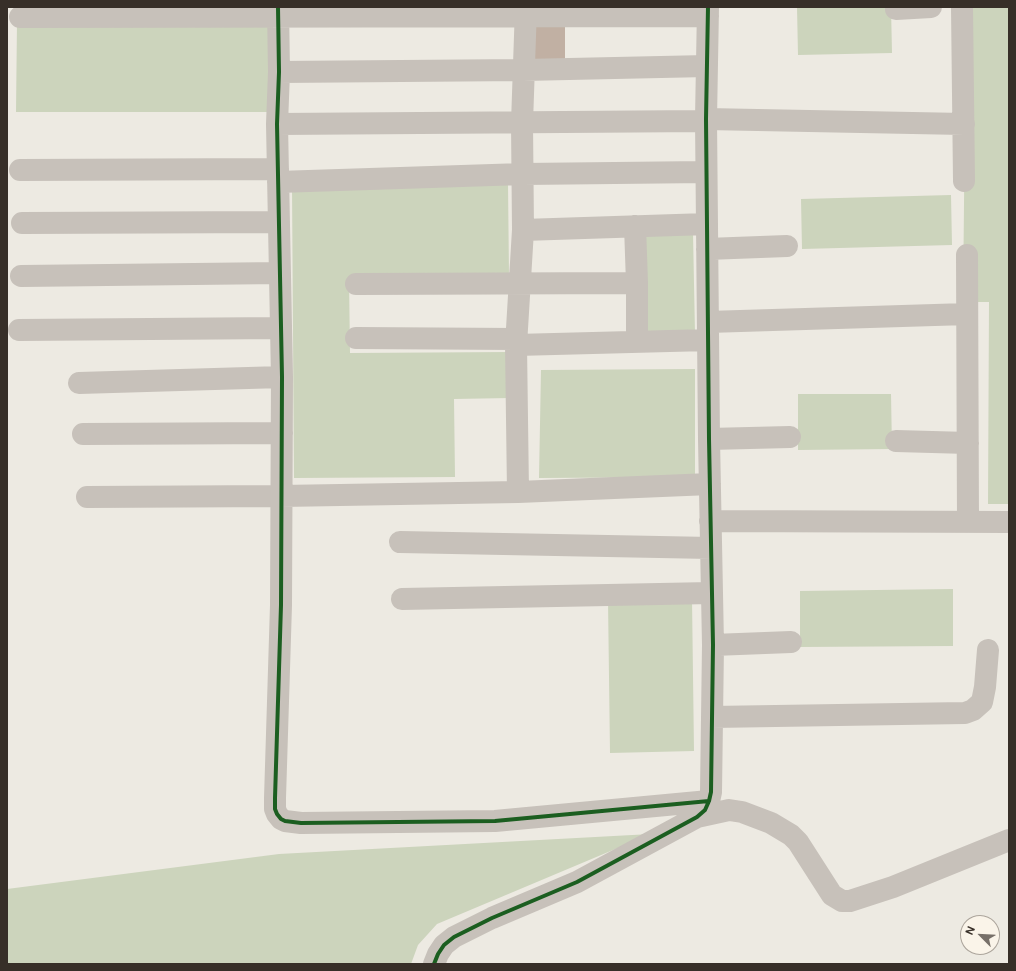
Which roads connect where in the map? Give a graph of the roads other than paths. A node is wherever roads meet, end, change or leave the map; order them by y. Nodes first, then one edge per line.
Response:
1 (931, 7) edge
2 (962, 7) edge
3 (896, 9) dead end
4 (526, 11) edge
5 (278, 12) edge
6 (708, 12) edge
7 (20, 17) dead end
8 (707, 66) junction
9 (523, 70) junction
10 (279, 72) junction
11 (706, 120) junction
12 (522, 123) junction
13 (277, 124) junction
14 (964, 124) junction
15 (20, 170) dead end
16 (706, 172) junction
17 (523, 174) junction
18 (278, 176) junction
19 (964, 181) dead end
20 (279, 222) junction
21 (22, 224) dead end
22 (707, 224) junction
23 (634, 226) junction
24 (523, 230) junction
25 (787, 246) dead end
26 (707, 249) junction
27 (967, 255) dead end
28 (280, 273) junction
29 (21, 276) dead end
30 (637, 283) junction
31 (356, 284) dead end
32 (520, 284) junction
33 (967, 314) junction
34 (281, 328) junction
35 (19, 330) dead end
36 (708, 331) junction
37 (356, 338) dead end
38 (516, 342) junction
39 (637, 342) junction
40 (282, 378) junction
41 (79, 383) dead end
42 (282, 433) junction
43 (83, 434) dead end
44 (790, 437) dead end
45 (709, 439) junction
46 (896, 441) dead end
47 (968, 443) junction
48 (710, 484) junction
49 (518, 492) junction
50 (86, 496) dead end
51 (281, 496) junction
52 (710, 521) junction
53 (968, 522) junction
54 (1009, 522) edge
55 (400, 542) dead end
56 (711, 548) junction
57 (711, 593) junction
58 (402, 599) dead end
59 (791, 642) dead end
60 (712, 645) junction
61 (988, 650) dead end
62 (712, 718) junction
63 (703, 809) junction
64 (1009, 840) edge
65 (434, 964) edge

1 - 3 street
2 - 14 street
4 - 5 street
4 - 6 street
4 - 9 street
5 - 7 street
5 - 10 street
6 - 8 street
8 - 9 street
8 - 11 street
9 - 10 street
9 - 12 street
10 - 13 street
11 - 12 street
11 - 14 street
11 - 16 street
12 - 13 street
12 - 17 street
13 - 18 street
14 - 19 street
15 - 18 street
16 - 17 street
16 - 22 street
17 - 18 street
17 - 24 street
18 - 20 street
20 - 21 street
20 - 28 street
22 - 23 street
22 - 26 street
23 - 24 street
23 - 30 street
24 - 32 street
25 - 26 street
26 - 36 street
27 - 33 street
28 - 29 street
28 - 34 street
30 - 32 street
30 - 39 street
31 - 32 street
32 - 38 street
33 - 36 street
33 - 47 street
34 - 35 street
34 - 40 street
36 - 39 street
36 - 45 street
37 - 38 street
38 - 39 street
38 - 49 street
40 - 41 street
40 - 42 street
42 - 43 street
42 - 51 street
44 - 45 street
45 - 48 street
46 - 47 street
47 - 53 street
48 - 49 street
48 - 52 street
49 - 51 street
50 - 51 street
51 - 63 street
52 - 53 street
52 - 56 street
53 - 54 street
55 - 56 street
56 - 57 street
57 - 58 street
57 - 60 street
59 - 60 street
60 - 62 street
61 - 62 street
62 - 63 street
63 - 64 street
63 - 65 street

